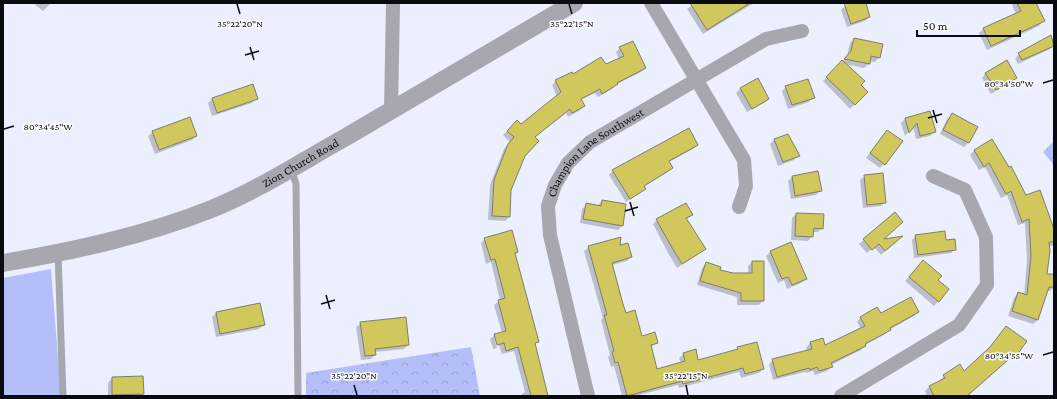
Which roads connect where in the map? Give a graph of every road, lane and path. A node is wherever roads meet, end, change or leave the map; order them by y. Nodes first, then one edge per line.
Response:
1 (393, 3) edge
2 (574, 3) edge
3 (651, 3) edge
4 (802, 31) dead end
5 (697, 80) junction
6 (391, 111) junction
7 (291, 168) junction
8 (933, 176) dead end
9 (739, 207) dead end
10 (58, 252) junction
11 (3, 263) edge
12 (63, 396) edge
13 (298, 396) edge
14 (588, 396) edge
15 (841, 396) edge

1 - 6 street
2 - 6 street, Zion Church Road
3 - 5 street
4 - 5 street, Champion Lane Southwest
5 - 9 street
5 - 14 street, Champion Lane Southwest
6 - 7 street, Zion Church Road
7 - 10 street, Zion Church Road
7 - 13 lane
8 - 15 street
10 - 11 street, Zion Church Road
10 - 12 lane

